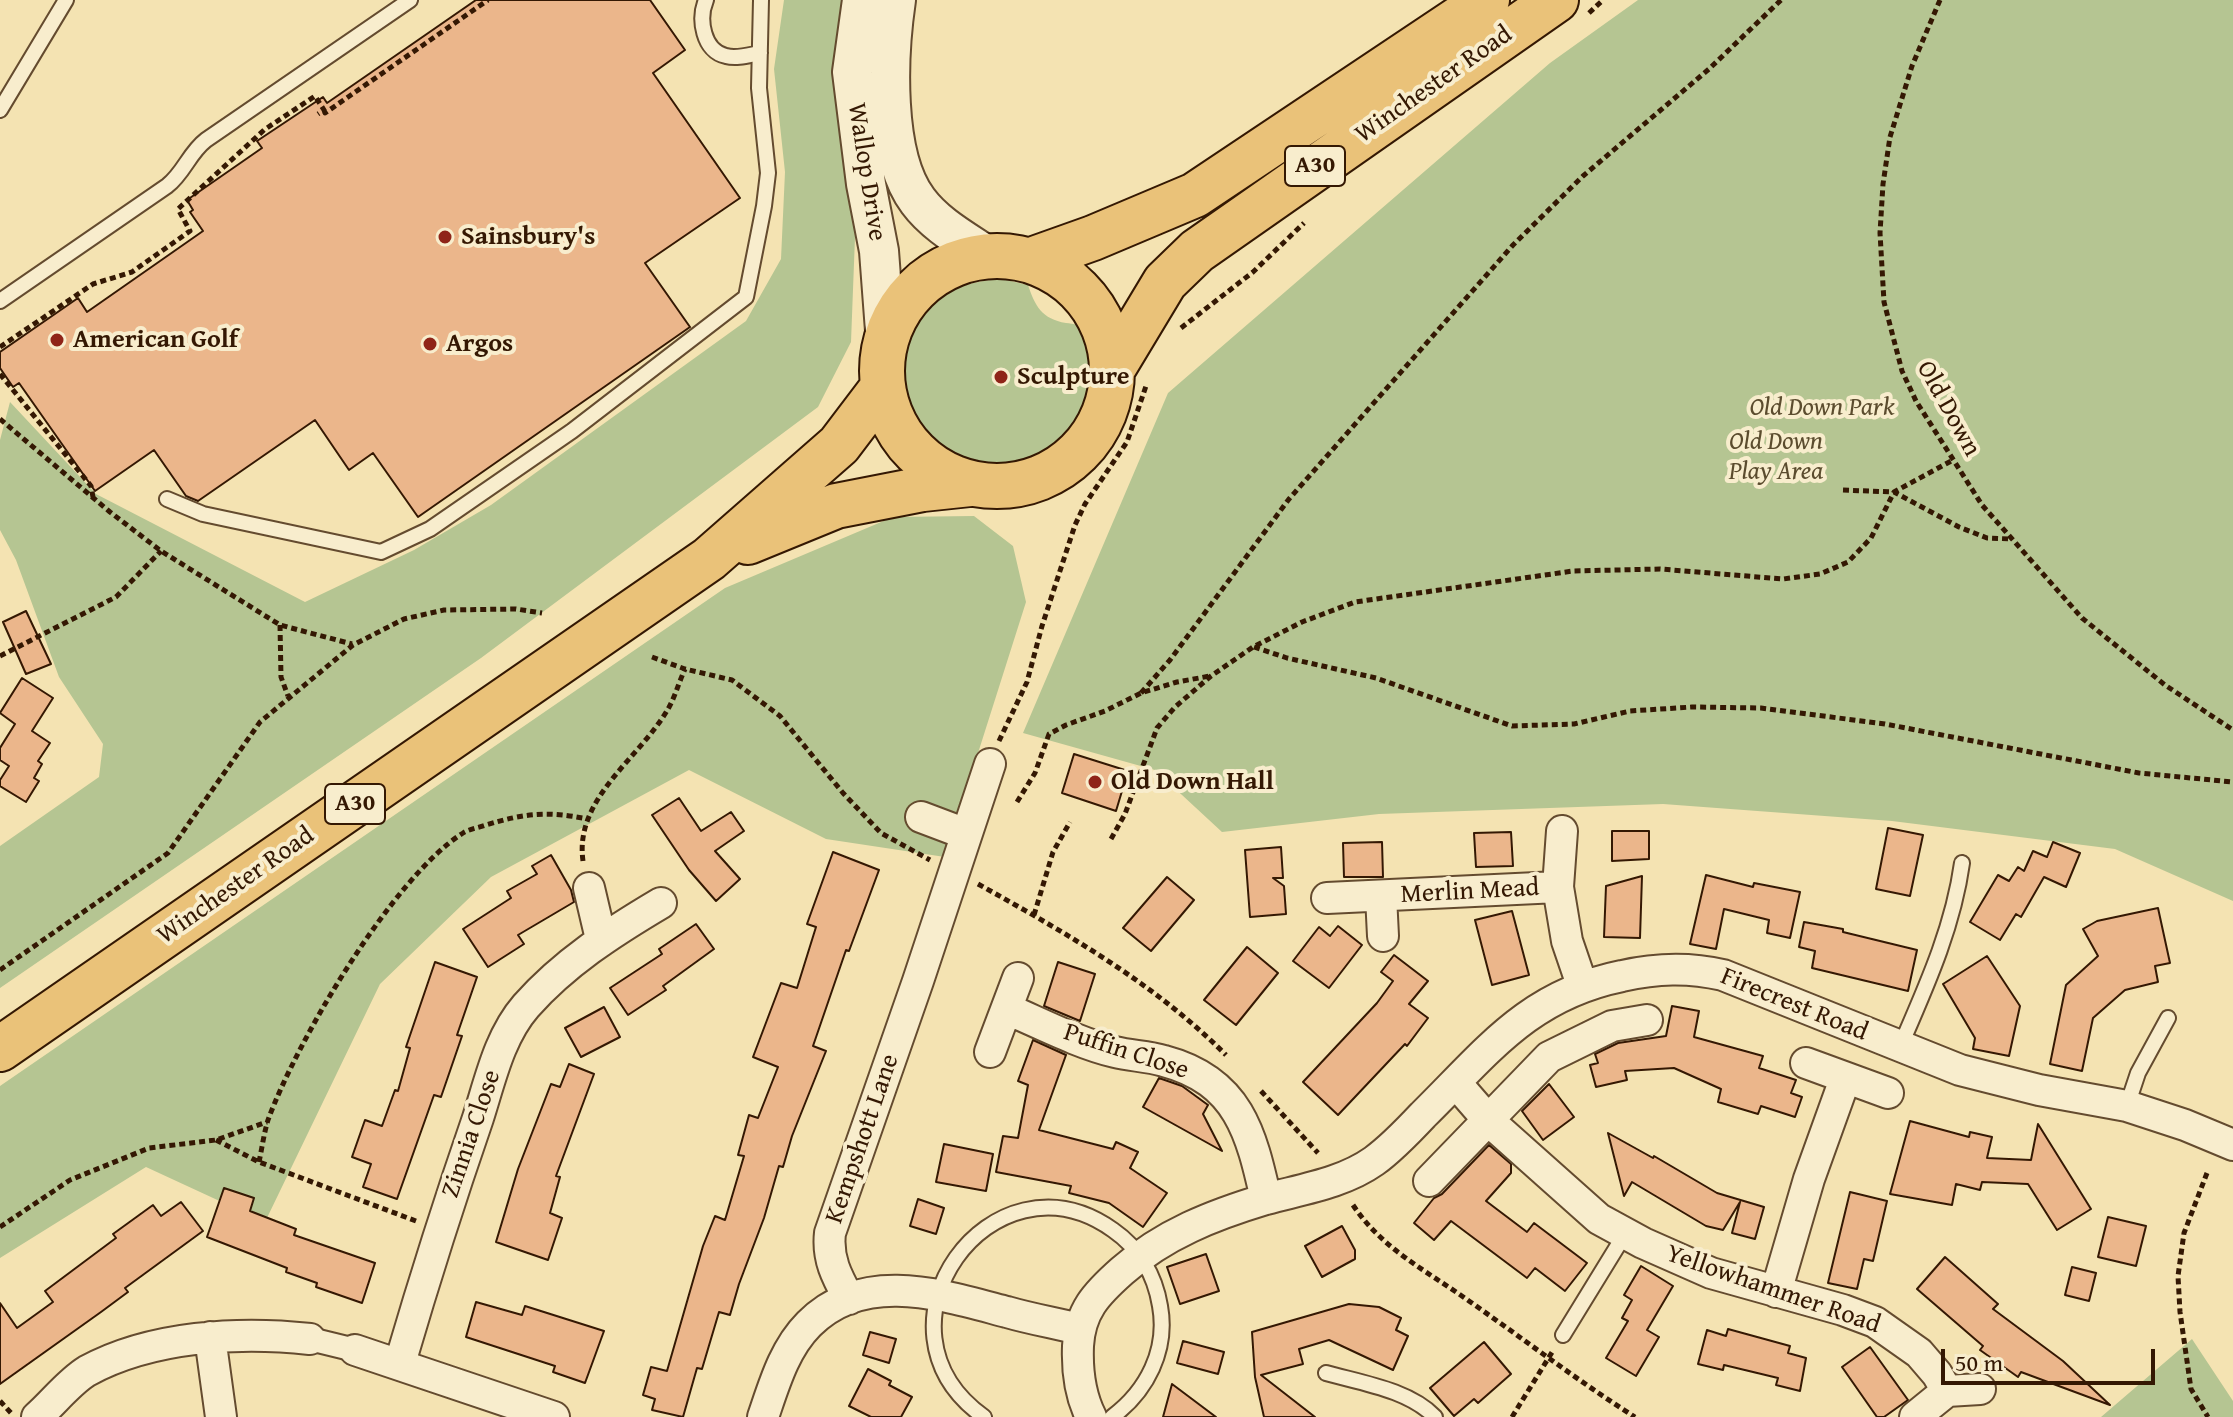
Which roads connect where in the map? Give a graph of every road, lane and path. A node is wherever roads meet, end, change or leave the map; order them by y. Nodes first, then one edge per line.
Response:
1 (66, 0) edge
2 (410, 0) edge
3 (488, 0) edge
4 (706, 0) edge
5 (761, 0) edge
6 (862, 0) edge
7 (896, 0) edge
8 (1487, 0) edge
9 (1556, 0) edge
10 (1781, 0) edge
11 (1940, 0) edge
12 (760, 53) junction
13 (0, 110) edge
14 (986, 255) junction
15 (1034, 259) junction
16 (0, 301) edge
17 (886, 344) junction
18 (0, 347) edge
19 (0, 374) edge
20 (1130, 374) junction
21 (883, 387) junction
22 (0, 419) edge
23 (1953, 460) junction
24 (975, 483) junction
25 (1843, 490) dead end
26 (1894, 492) junction
27 (94, 499) junction
28 (167, 499) dead end
29 (2012, 539) junction
30 (161, 551) junction
31 (709, 559) junction
32 (542, 613) dead end
33 (280, 625) junction
34 (353, 645) junction
35 (1253, 647) junction
36 (0, 656) edge
37 (652, 657) dead end
38 (685, 669) junction
39 (1211, 676) junction
40 (1141, 693) junction
41 (288, 696) junction
42 (2233, 730) edge
43 (990, 764) joint
44 (2233, 782) edge
45 (1017, 802) dead end
46 (921, 817) dead end
47 (588, 819) junction
48 (1070, 822) dead end
49 (1562, 831) dead end
50 (966, 834) junction
51 (1111, 839) dead end
52 (1962, 863) dead end
53 (941, 866) dead end
54 (976, 883) dead end
55 (1558, 887) junction
56 (589, 888) joint
57 (1381, 896) junction
58 (1327, 898) dead end
59 (661, 903) dead end
60 (1034, 915) junction
61 (1383, 936) dead end
62 (601, 939) junction
63 (0, 970) edge
64 (1018, 978) dead end
65 (1582, 985) junction
66 (1007, 1009) junction
67 (2168, 1018) dead end
68 (1647, 1020) dead end
69 (1900, 1048) junction
70 (0, 1049) edge
71 (990, 1052) dead end
72 (1231, 1060) dead end
73 (1806, 1063) dead end
74 (1845, 1079) junction
75 (1456, 1083) junction
76 (1258, 1088) dead end
77 (1888, 1093) dead end
78 (2127, 1106) junction
79 (1489, 1121) junction
80 (268, 1122) junction
81 (216, 1140) junction
82 (2233, 1145) edge
83 (1318, 1153) dead end
84 (259, 1162) junction
85 (2207, 1173) dead end
86 (1429, 1181) dead end
87 (1349, 1198) dead end
88 (1266, 1199) junction
89 (0, 1227) edge
90 (439, 1230) junction
91 (1625, 1234) junction
92 (1140, 1256) junction
93 (1776, 1292) junction
94 (937, 1294) junction
95 (849, 1299) junction
96 (1079, 1329) junction
97 (1563, 1335) joint
98 (210, 1337) junction
99 (310, 1339) joint
100 (355, 1350) joint
101 (1548, 1358) junction
102 (400, 1363) junction
103 (1326, 1373) dead end
104 (1980, 1389) dead end
105 (1947, 1391) junction
106 (37, 1417) edge
107 (221, 1417) edge
108 (554, 1417) edge
109 (763, 1417) edge
110 (984, 1417) edge
111 (1091, 1417) edge
112 (1112, 1417) edge
113 (1435, 1417) edge
114 (1512, 1417) edge
115 (1635, 1417) edge
116 (1915, 1417) edge
117 (2208, 1417) edge

1 - 13 lane
2 - 16 lane
3 - 18 path
4 - 12 lane
5 - 12 lane
6 - 17 street, Wallop Drive
7 - 14 street, Wallop Drive
8 - 15 main road, Winchester Road / A30
9 - 20 main road, Winchester Road / A30
10 - 40 path
11 - 23 path, Old Down
12 - 28 lane
14 - 15 main road
14 - 17 main road
15 - 20 main road
17 - 21 main road
19 - 27 path
20 - 24 main road
20 - 43 path
21 - 24 main road
21 - 31 main road, Winchester Road / A30
22 - 27 path
23 - 26 path
23 - 29 path, Old Down
24 - 31 main road, Winchester Road / A30
25 - 26 path
26 - 29 path
26 - 35 path
27 - 30 path
29 - 42 path, Old Down
30 - 33 path
30 - 36 path
31 - 70 main road, Winchester Road / A30
32 - 34 path
33 - 34 path
33 - 41 path
34 - 41 path
35 - 39 path
35 - 44 path
37 - 38 path
38 - 47 path
38 - 53 path
39 - 40 path
39 - 51 path
40 - 45 path
41 - 63 path
43 - 50 street, Kempshott Lane
46 - 50 street
47 - 56 path
47 - 80 path
48 - 60 path
49 - 55 street, Merlin Mead
50 - 95 street, Kempshott Lane
52 - 69 lane
54 - 60 path
55 - 57 street, Merlin Mead
55 - 65 street, Merlin Mead
56 - 62 street
57 - 58 street, Merlin Mead
57 - 61 street, Merlin Mead
59 - 62 street, Zinnia Close
60 - 72 path
62 - 90 street, Zinnia Close
64 - 66 street
65 - 69 street, Firecrest Road
65 - 75 street, Firecrest Road
66 - 71 street
66 - 88 street, Puffin Close
67 - 78 lane
68 - 79 street
69 - 78 street, Firecrest Road
73 - 74 street
74 - 77 street
74 - 93 street
75 - 79 street, Yellowhammer Road
75 - 88 street, Firecrest Road
76 - 83 path
78 - 82 street, Firecrest Road
79 - 86 street
79 - 91 street, Yellowhammer Road
80 - 81 path
80 - 84 path
81 - 84 path
81 - 89 path
84 - 90 path
85 - 117 path
87 - 101 path
88 - 92 street, Firecrest Road
90 - 102 street, Zinnia Close
91 - 93 street, Yellowhammer Road
91 - 97 lane
92 - 94 lane
92 - 96 street, Firecrest Road
92 - 112 lane
93 - 105 street, Yellowhammer Road
94 - 95 street
94 - 96 street
94 - 110 lane
95 - 109 street
96 - 111 street
97 - 101 path
98 - 99 street
98 - 106 street
98 - 107 street
99 - 100 street
100 - 102 street
101 - 114 path
101 - 115 path
102 - 108 street
103 - 113 lane
104 - 105 street
105 - 116 street

